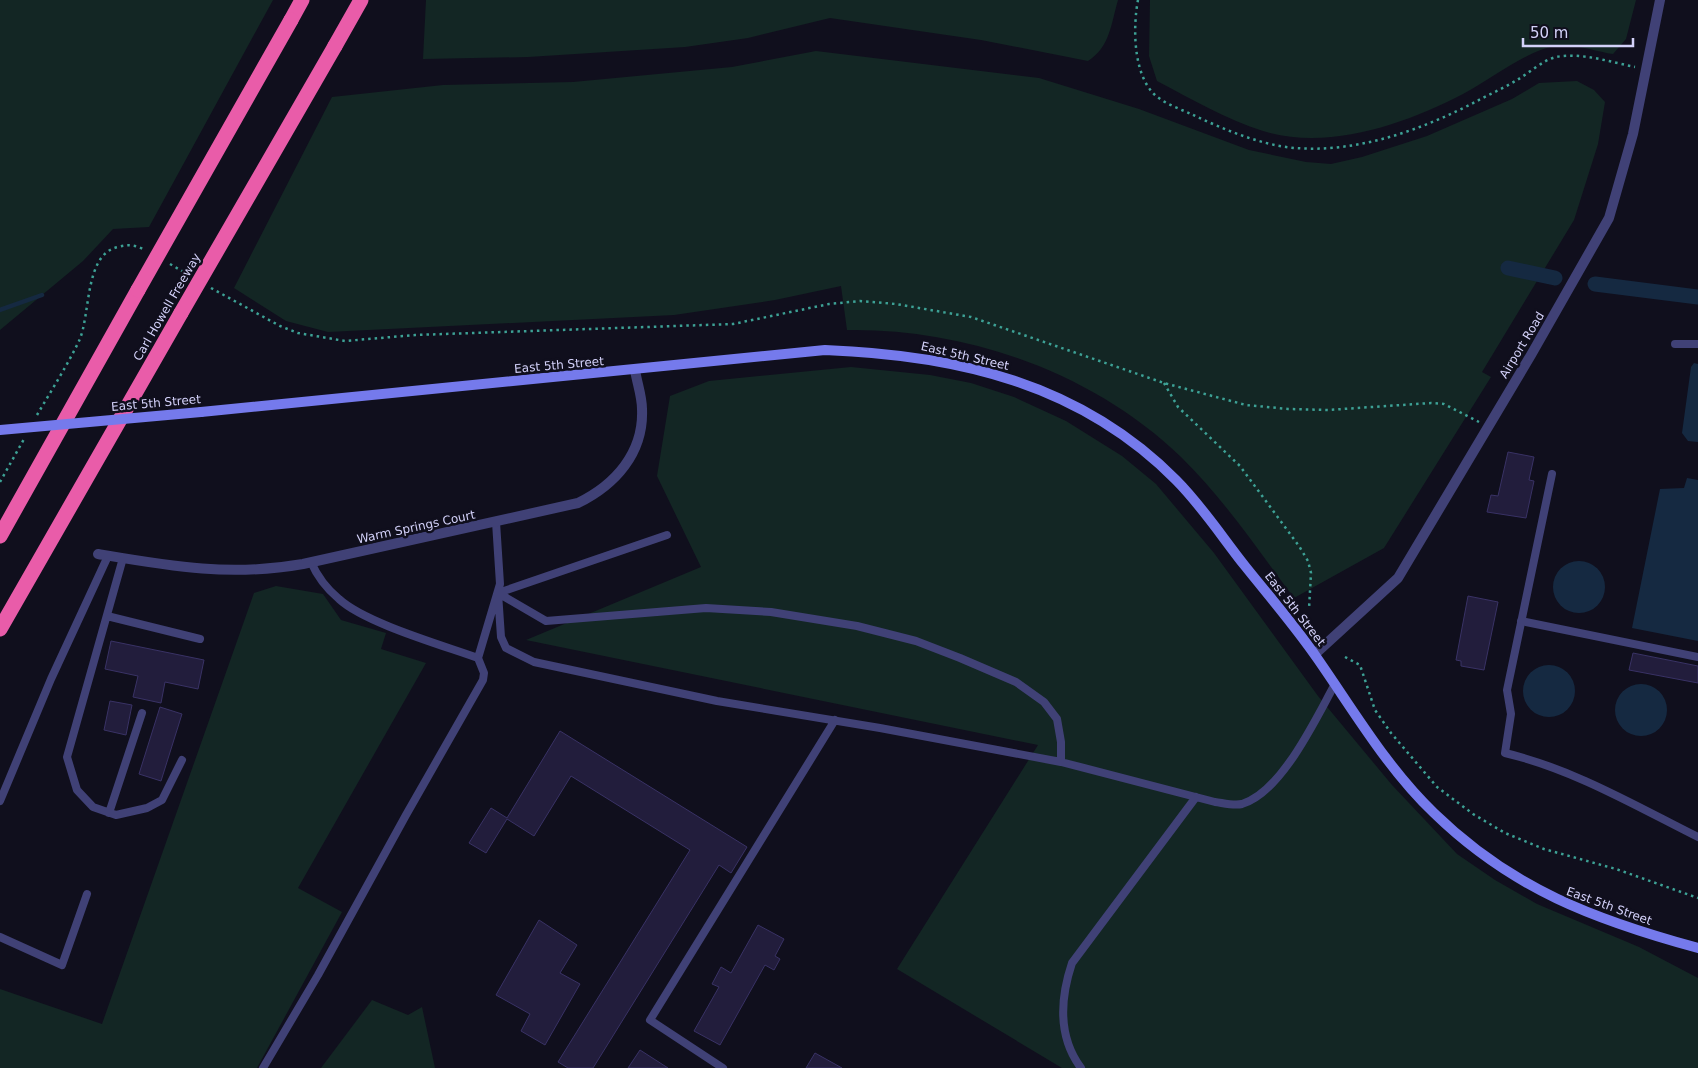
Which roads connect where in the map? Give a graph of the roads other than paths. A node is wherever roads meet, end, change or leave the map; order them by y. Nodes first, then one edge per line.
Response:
1 (302, 0) edge
2 (361, 0) edge
3 (1660, 0) edge
4 (1675, 344) dead end
5 (1698, 344) edge
6 (635, 370) junction
7 (0, 430) edge
8 (1552, 474) dead end
9 (496, 522) junction
10 (667, 535) dead end
11 (0, 536) edge
12 (103, 555) joint
13 (123, 558) junction
14 (311, 562) junction
15 (498, 593) junction
16 (107, 616) junction
17 (1521, 621) junction
18 (0, 629) edge
19 (200, 639) dead end
20 (1315, 654) junction
21 (1698, 657) edge
22 (478, 658) junction
23 (1335, 684) junction
24 (142, 713) dead end
25 (835, 720) junction
26 (182, 760) dead end
27 (1060, 762) junction
28 (1196, 797) junction
29 (0, 801) edge
30 (109, 812) junction
31 (1698, 837) edge
32 (87, 894) dead end
33 (0, 937) edge
34 (1698, 948) edge
35 (263, 1068) edge
36 (723, 1068) edge
37 (1081, 1068) edge

1 - 11 highway, bridge
2 - 18 highway, Carl Howell Freeway, bridge
3 - 20 street, Airport Road
4 - 5 lane
6 - 7 main road, East 5th Street, bridge
6 - 9 street, Warm Springs Court
6 - 20 main road, East 5th Street
8 - 17 lane
9 - 14 street, Warm Springs Court
9 - 15 lane
10 - 15 lane
12 - 13 street, Warm Springs Court
12 - 29 lane
13 - 14 street, Warm Springs Court
13 - 16 lane
14 - 22 lane
15 - 22 lane
15 - 25 lane
15 - 27 lane
16 - 19 lane
16 - 30 lane
17 - 21 lane
17 - 31 lane
20 - 23 main road, East 5th Street
22 - 35 lane
23 - 28 lane
23 - 34 main road, East 5th Street
24 - 30 lane
25 - 27 lane
25 - 36 lane
26 - 30 lane
27 - 28 lane
28 - 37 lane
32 - 33 lane

